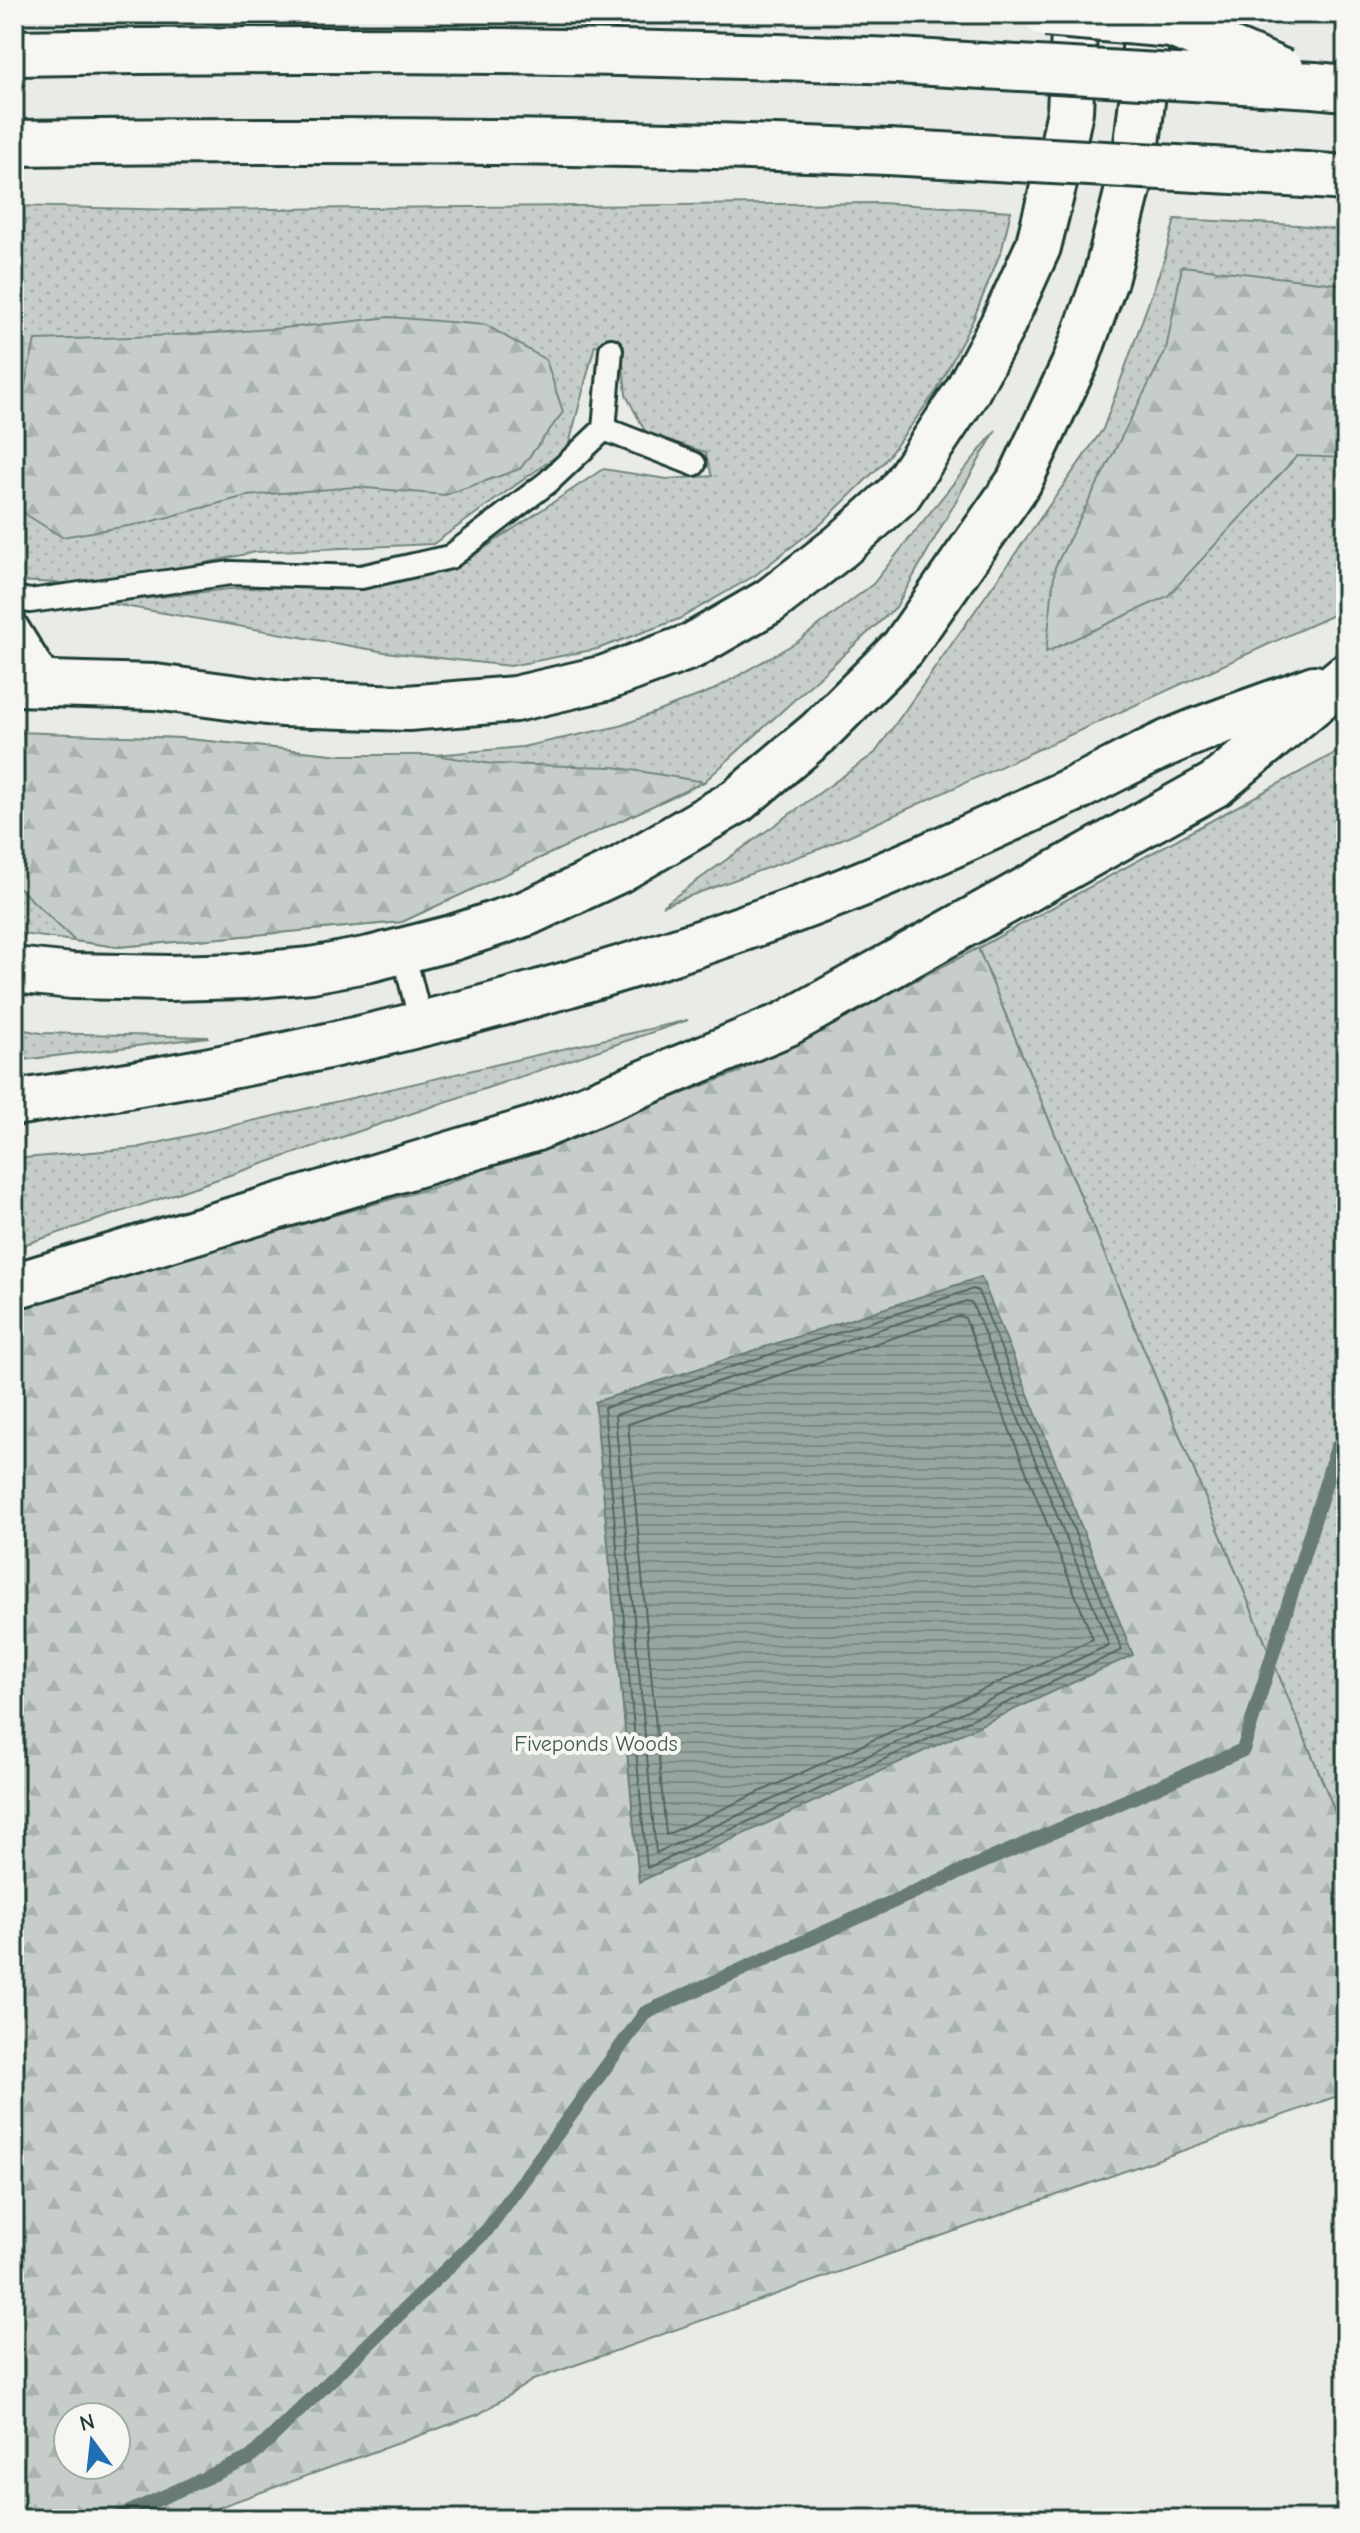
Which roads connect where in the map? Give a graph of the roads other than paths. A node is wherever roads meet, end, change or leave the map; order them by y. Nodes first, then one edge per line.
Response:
1 (1066, 18) edge
2 (1147, 21) edge
3 (14, 53) edge
4 (1330, 86) edge
5 (14, 143) edge
6 (1326, 176) edge
7 (611, 350) dead end
8 (604, 429) junction
9 (694, 464) dead end
10 (14, 598) edge
11 (14, 622) edge
12 (1346, 676) edge
13 (33, 683) edge
14 (403, 951) junction
15 (14, 970) edge
16 (421, 1023) junction
17 (14, 1103) edge
18 (14, 1286) edge

1 - 2 lane
1 - 4 highway, bridge
1 - 13 highway
2 - 14 highway
3 - 4 highway, bridge
5 - 6 highway, bridge
7 - 8 lane
8 - 9 lane
8 - 10 lane
11 - 13 lane
12 - 16 highway
12 - 18 highway
14 - 15 highway
14 - 16 lane
16 - 17 highway

